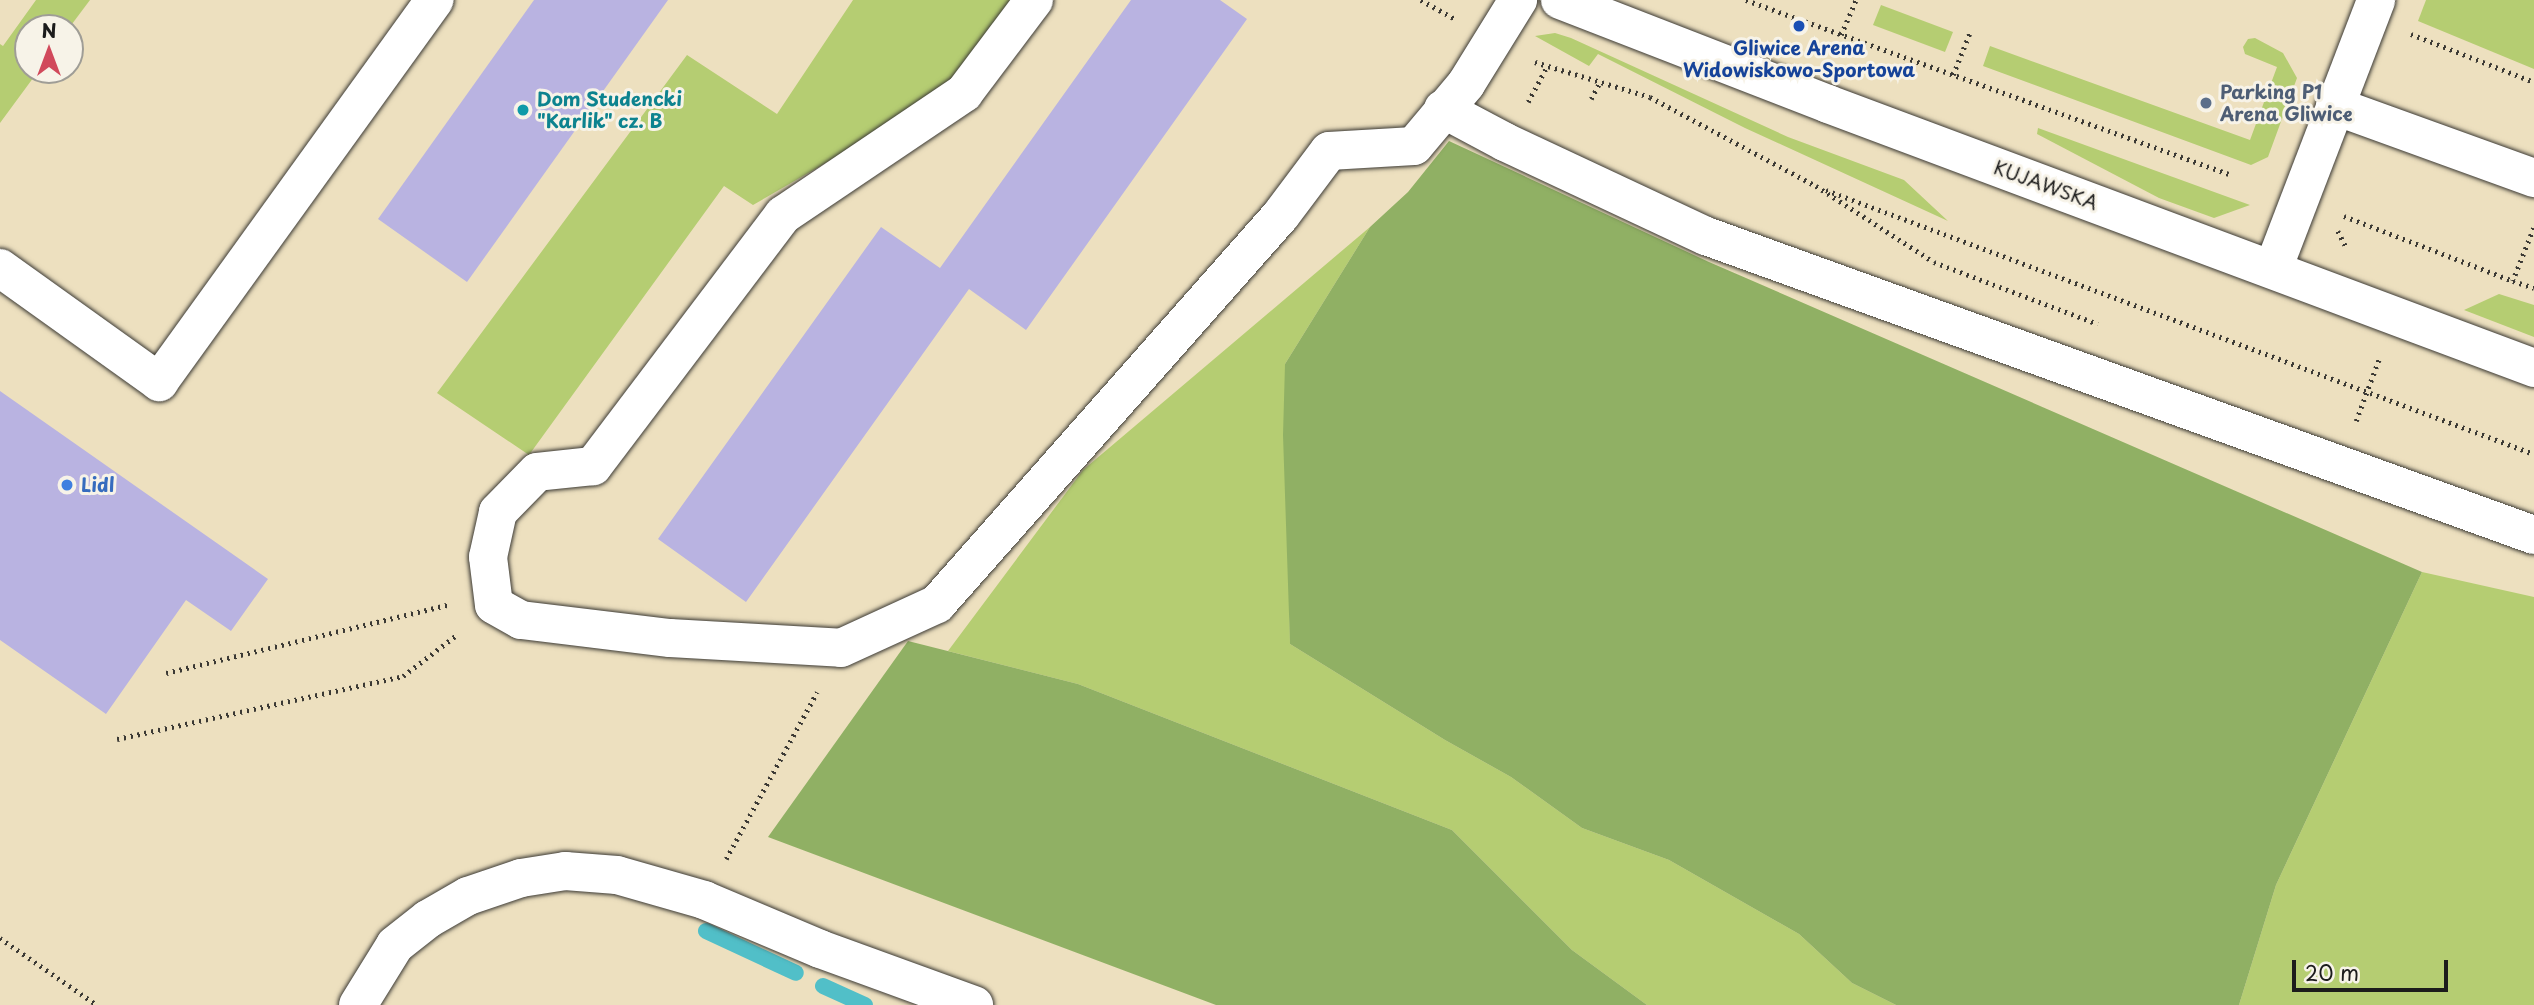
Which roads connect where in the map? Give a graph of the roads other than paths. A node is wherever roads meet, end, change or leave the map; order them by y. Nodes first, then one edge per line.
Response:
1 (435, 0) edge
2 (1034, 0) edge
3 (1518, 0) edge
4 (1560, 0) edge
5 (2376, 0) edge
6 (2335, 106) junction
7 (1443, 109) junction
8 (2534, 178) edge
9 (0, 268) edge
10 (2273, 269) junction
11 (2534, 368) edge
12 (2534, 536) edge
13 (358, 1005) edge
14 (974, 1005) edge

1 - 9 street
2 - 7 street
3 - 7 street
4 - 10 street, KUJAWSKA
5 - 6 street
6 - 8 street
6 - 10 street
7 - 12 street
10 - 11 street, KUJAWSKA
13 - 14 street

